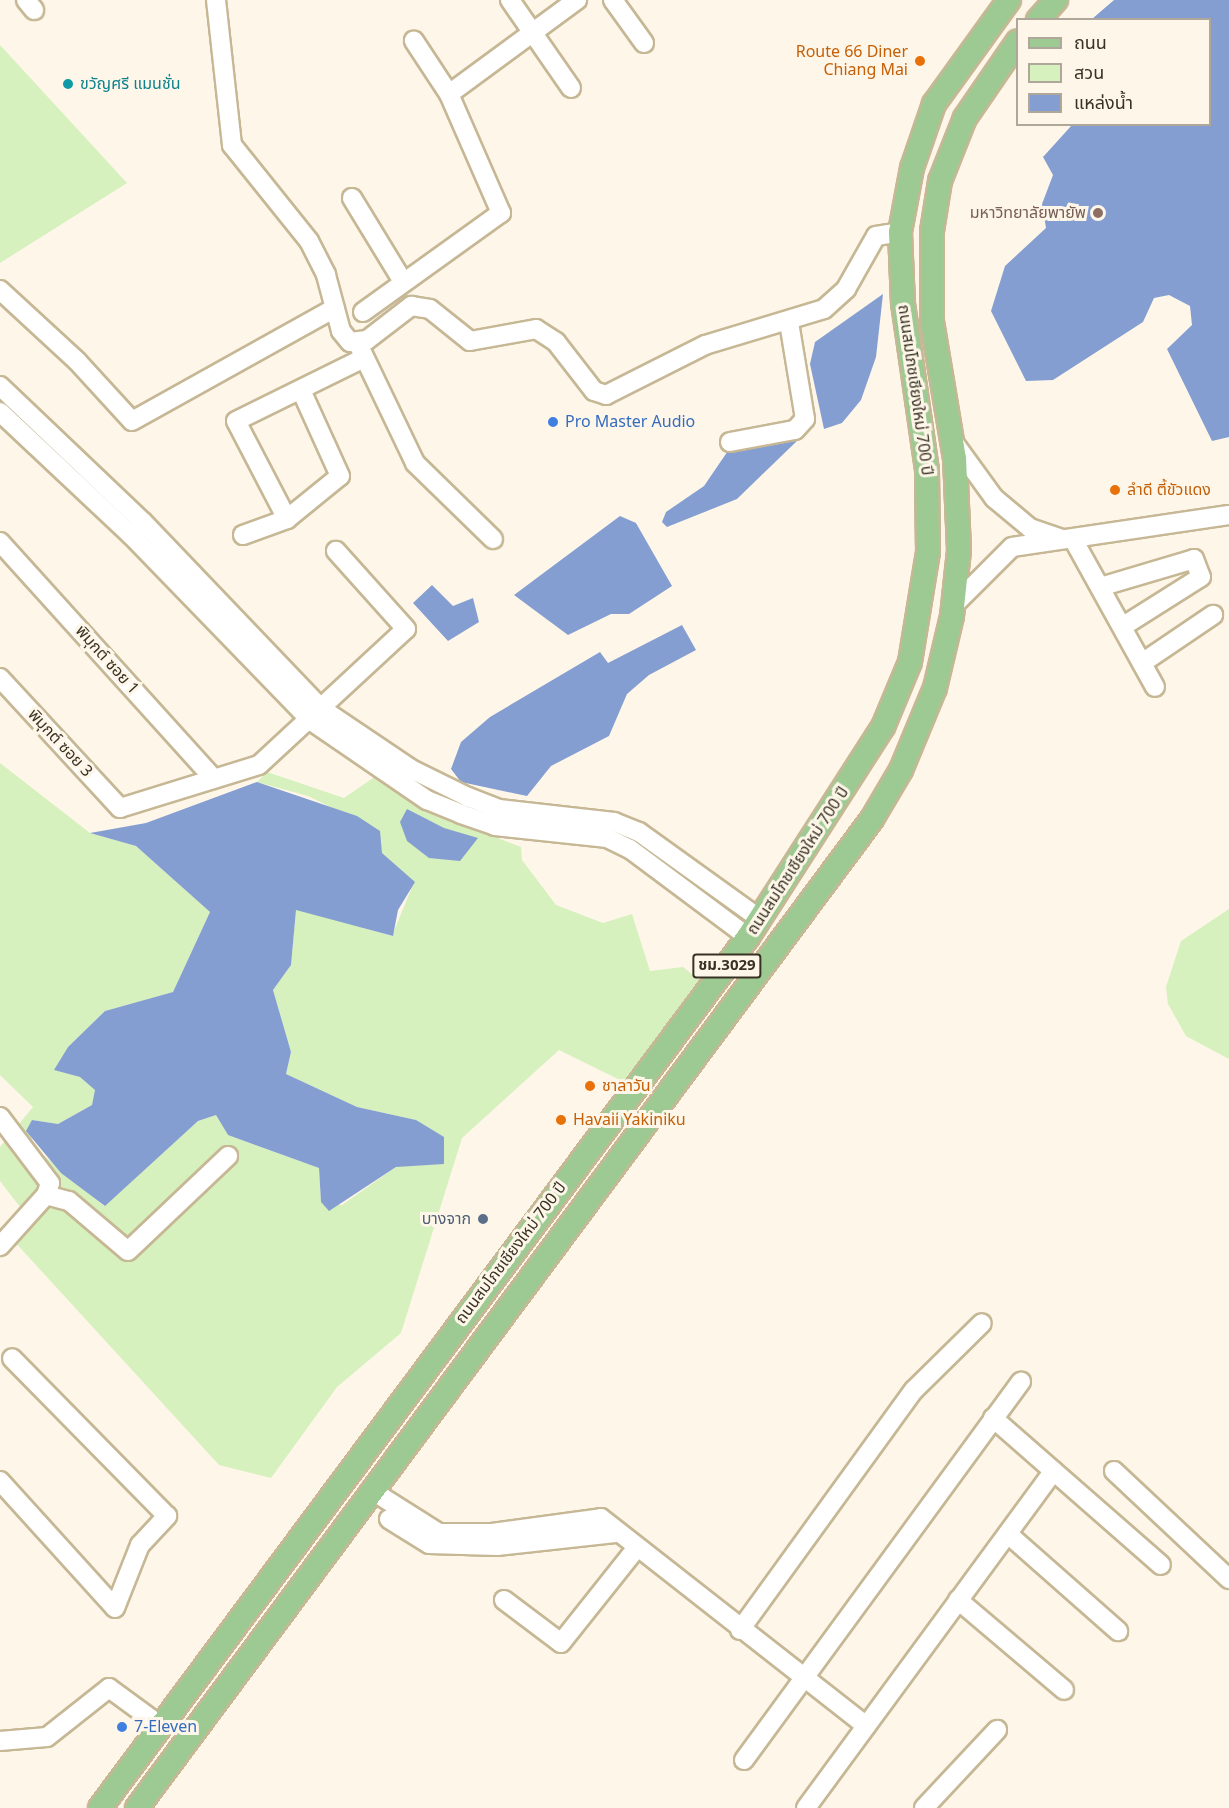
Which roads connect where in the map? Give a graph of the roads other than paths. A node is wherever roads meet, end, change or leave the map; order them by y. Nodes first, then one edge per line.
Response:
1 (216, 0) edge
2 (510, 0) edge
3 (577, 0) edge
4 (613, 0) edge
5 (1056, 0) edge
6 (1005, 1) edge
7 (1040, 18) edge
8 (534, 34) junction
9 (414, 41) dead end
10 (1016, 42) edge
11 (644, 43) dead end
12 (572, 88) dead end
13 (449, 94) junction
14 (352, 198) dead end
15 (900, 232) junction
16 (402, 280) junction
17 (0, 290) edge
18 (335, 308) junction
19 (363, 312) dead end
20 (789, 322) junction
21 (360, 351) junction
22 (0, 386) edge
23 (301, 390) junction
24 (0, 412) edge
25 (952, 440) junction
26 (730, 442) dead end
27 (92, 489) junction
28 (1229, 515) edge
29 (287, 519) junction
30 (243, 535) dead end
31 (493, 539) dead end
32 (1068, 539) junction
33 (0, 542) edge
34 (336, 551) dead end
35 (1100, 586) junction
36 (953, 606) junction
37 (1213, 615) dead end
38 (1122, 627) junction
39 (1142, 663) junction
40 (0, 678) edge
41 (1155, 687) dead end
42 (316, 714) junction
43 (214, 779) junction
44 (754, 928) junction
45 (0, 1117) edge
46 (228, 1156) dead end
47 (46, 1195) junction
48 (0, 1246) edge
49 (982, 1323) dead end
50 (12, 1358) dead end
51 (1021, 1382) dead end
52 (993, 1418) junction
53 (1054, 1471) junction
54 (1114, 1471) dead end
55 (0, 1481) edge
56 (368, 1495) junction
57 (1008, 1534) junction
58 (635, 1550) junction
59 (1161, 1565) dead end
60 (1229, 1579) edge
61 (504, 1600) dead end
62 (958, 1600) junction
63 (740, 1630) junction
64 (1118, 1631) dead end
65 (801, 1677) junction
66 (1064, 1690) dead end
67 (158, 1724) junction
68 (866, 1726) junction
69 (997, 1730) dead end
70 (0, 1741) edge
71 (744, 1760) dead end
72 (99, 1808) edge
73 (137, 1808) edge
74 (806, 1808) edge
75 (924, 1808) edge

1 - 18 street
2 - 8 street
3 - 8 street
4 - 11 street
5 - 7 main road
6 - 15 main road, ถนนสมโภชเชียงใหม่ 700 ปี / ชม.3029
8 - 12 street
8 - 13 street
9 - 13 street
10 - 25 main road, ถนนสมโภชเชียงใหม่ 700 ปี / ชม.3029
13 - 16 street
14 - 16 street
15 - 20 street
15 - 44 main road, ถนนสมโภชเชียงใหม่ 700 ปี / ชม.3029
16 - 19 street
17 - 18 street
18 - 21 street
20 - 21 street
20 - 26 street
21 - 23 street
21 - 31 street
22 - 27 street
23 - 29 street
23 - 29 street
24 - 27 street
25 - 32 street
25 - 36 main road, ถนนสมโภชเชียงใหม่ 700 ปี / ชม.3029
27 - 42 street
28 - 32 street
29 - 30 street
32 - 35 street
32 - 36 street
33 - 43 street, พิมุกต์ ซอย 1
34 - 42 street
35 - 38 street
35 - 38 street
36 - 56 main road, ถนนสมโภชเชียงใหม่ 700 ปี / ชม.3029
37 - 39 street
38 - 39 street
39 - 41 street
40 - 43 street, พิมุกต์ ซอย 3
42 - 43 street
42 - 44 street
44 - 67 main road, ถนนสมโภชเชียงใหม่ 700 ปี / ชม.3029
45 - 47 street
46 - 47 street
47 - 48 street
49 - 63 street
50 - 55 street
51 - 52 street
52 - 53 street
52 - 65 street
53 - 57 street
53 - 59 street
54 - 60 street
56 - 58 street
56 - 73 main road, ถนนสมโภชเชียงใหม่ 700 ปี / ชม.3029
57 - 62 street
57 - 64 street
58 - 61 street
58 - 63 street
62 - 66 street
62 - 68 street
63 - 65 street
65 - 68 street
65 - 71 street
67 - 70 street
67 - 72 main road, ถนนสมโภชเชียงใหม่ 700 ปี / ชม.3029
68 - 74 street
69 - 75 street

